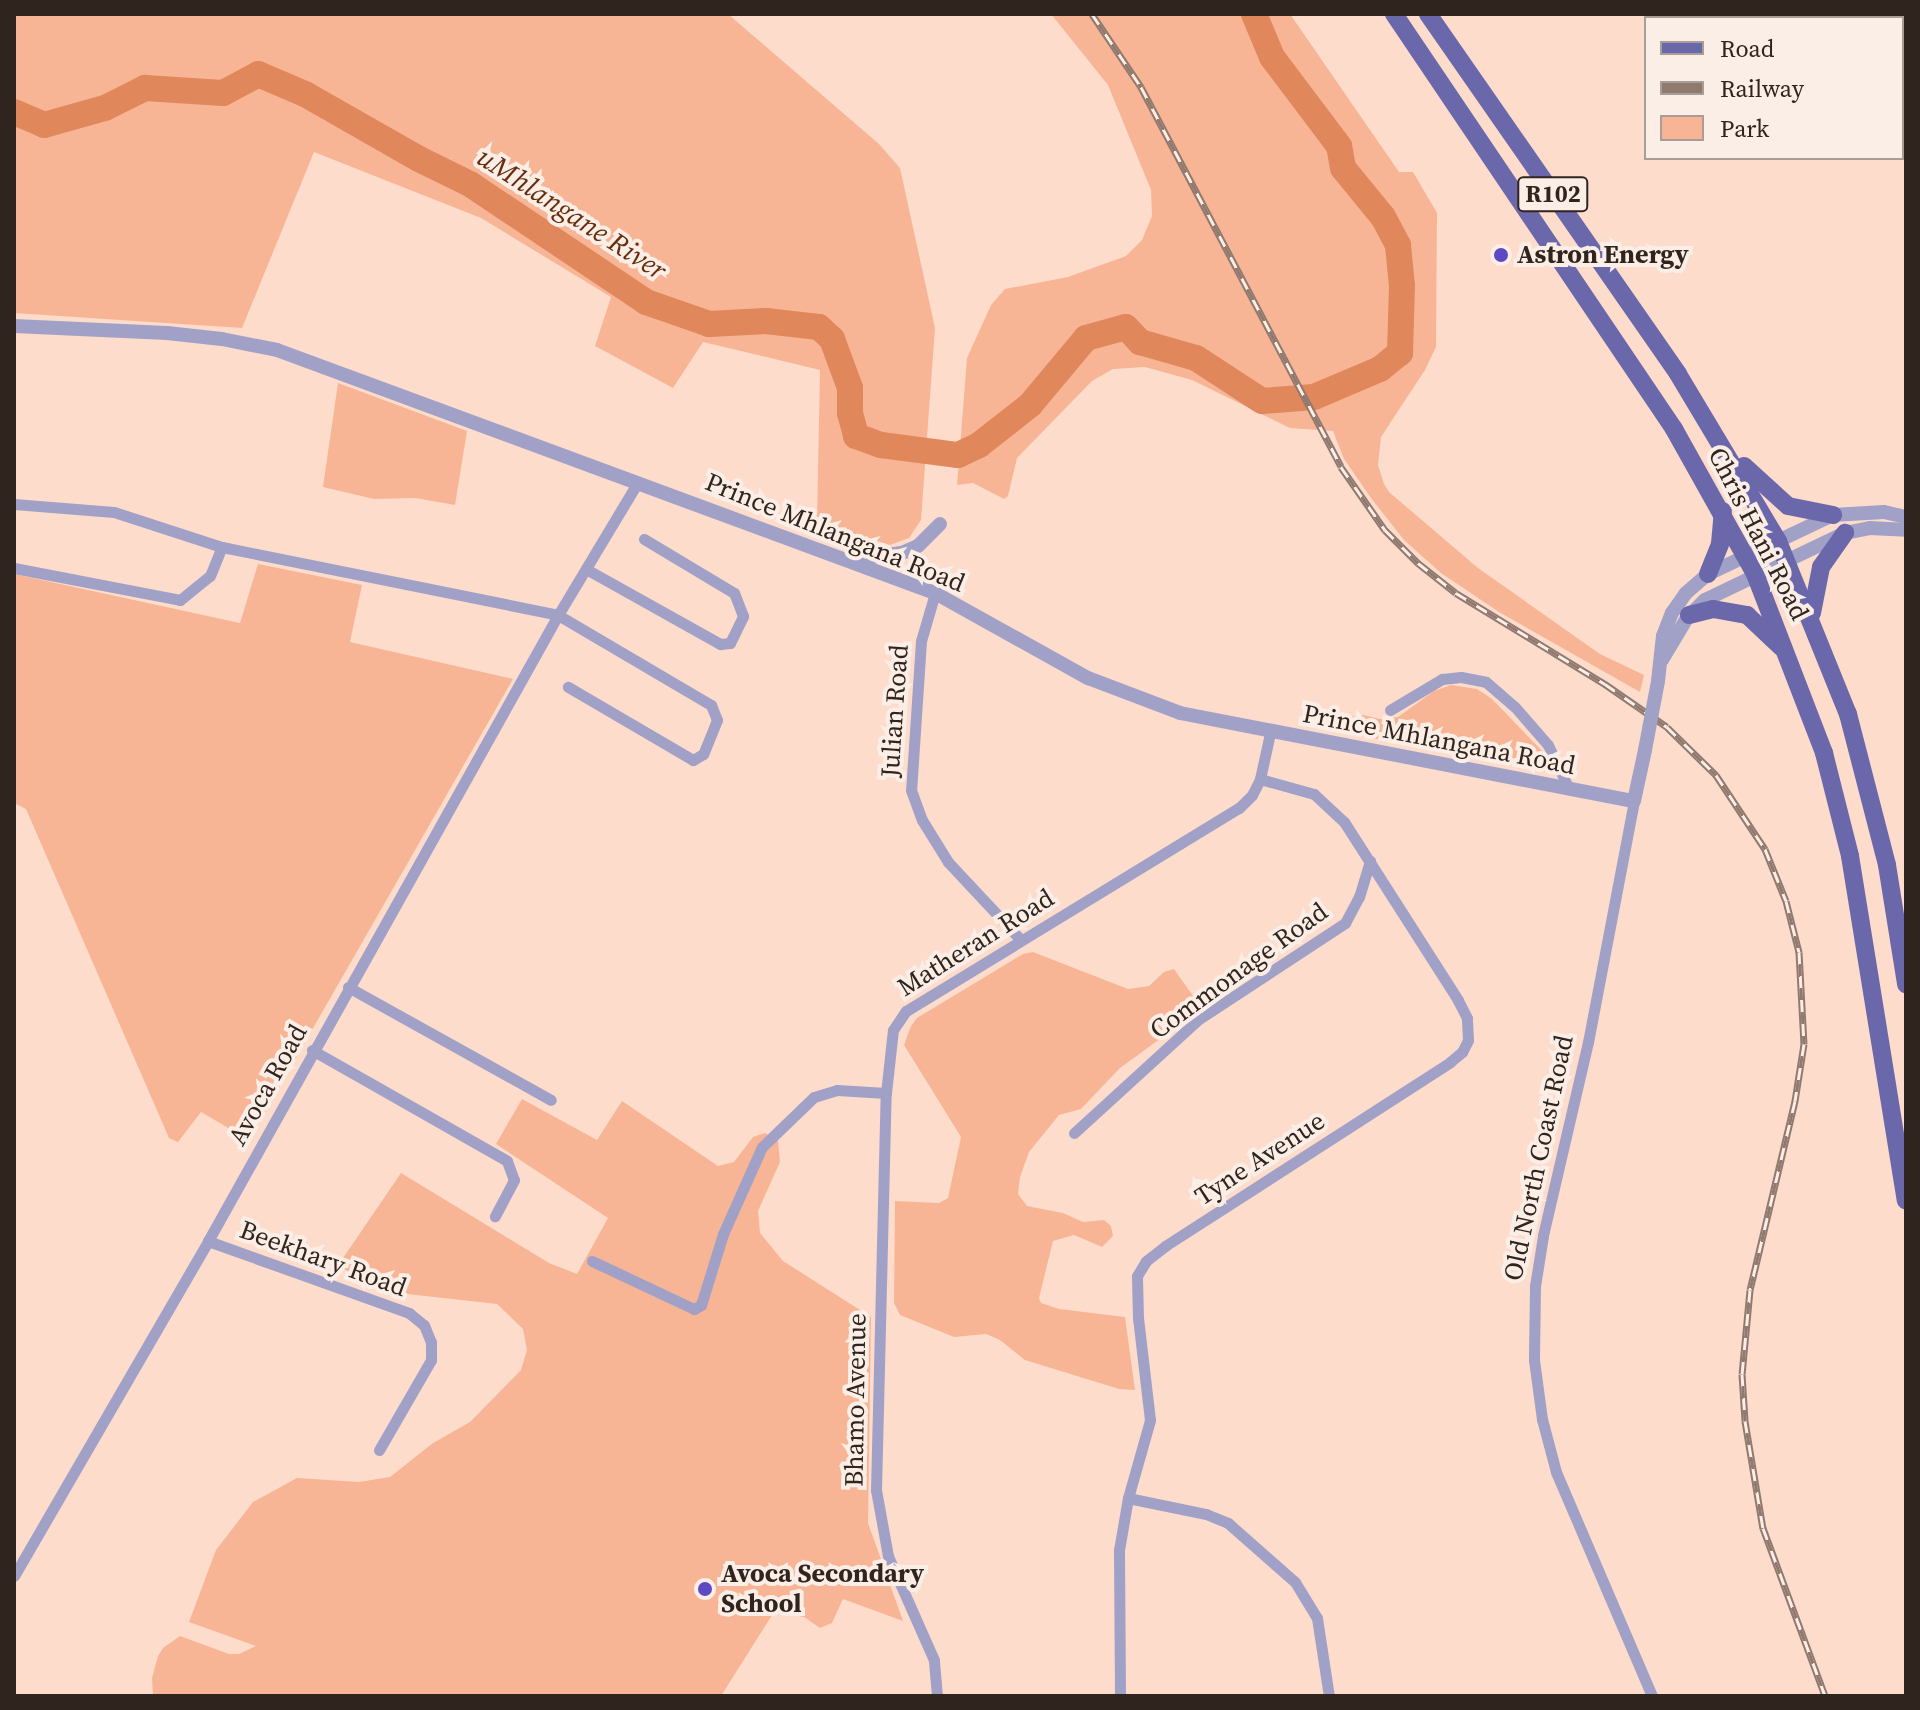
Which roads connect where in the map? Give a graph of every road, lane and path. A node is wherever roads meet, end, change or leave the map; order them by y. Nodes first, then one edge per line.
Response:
1 (1394, 14) edge
2 (1428, 14) edge
3 (14, 326) edge
4 (1720, 441) junction
5 (638, 482) junction
6 (14, 504) edge
7 (1723, 511) junction
8 (1833, 515) junction
9 (1906, 517) edge
10 (940, 524) dead end
11 (1906, 530) edge
12 (1845, 533) junction
13 (644, 539) dead end
14 (222, 547) junction
15 (1782, 550) junction
16 (1746, 556) junction
17 (850, 559) junction
18 (14, 568) edge
19 (586, 569) junction
20 (1708, 574) junction
21 (1755, 574) junction
22 (935, 593) junction
23 (558, 615) junction
24 (1689, 615) junction
25 (1811, 618) junction
26 (1790, 659) junction
27 (1661, 663) junction
28 (568, 687) dead end
29 (1390, 710) dead end
30 (1270, 733) junction
31 (1260, 779) junction
32 (1569, 789) junction
33 (1634, 801) junction
34 (1370, 861) junction
35 (1020, 939) junction
36 (1906, 984) edge
37 (348, 987) junction
38 (312, 1050) junction
39 (886, 1093) junction
40 (551, 1100) dead end
41 (1074, 1133) dead end
42 (1906, 1200) edge
43 (495, 1216) dead end
44 (208, 1241) junction
45 (592, 1261) dead end
46 (379, 1450) dead end
47 (1128, 1498) junction
48 (14, 1576) edge
49 (937, 1696) edge
50 (1120, 1696) edge
51 (1329, 1696) edge
52 (1652, 1696) edge

1 - 7 main road, Chris Hani Road / R102
2 - 4 main road, Chris Hani Road / R102
3 - 5 street, Prince Mhlangana Road
4 - 8 main road
4 - 15 main road, Chris Hani Road / R102
5 - 17 street, Prince Mhlangana Road
5 - 19 street, Avoca Road
6 - 14 street
7 - 16 main road, Chris Hani Road / R102
7 - 20 main road
8 - 9 street
8 - 15 street
10 - 17 street
11 - 12 street
12 - 15 street
12 - 25 main road
13 - 19 street
14 - 18 street
14 - 23 street
15 - 16 street, Old North Coast Road
15 - 21 street, Old North Coast Road
15 - 25 main road, Chris Hani Road / R102
16 - 20 street, Old North Coast Road
16 - 21 main road, Chris Hani Road / R102
17 - 22 street, Prince Mhlangana Road
19 - 23 street, Avoca Road
20 - 27 street, Old North Coast Road
21 - 24 street, Old North Coast Road
21 - 26 main road, Chris Hani Road / R102
22 - 30 street, Prince Mhlangana Road
22 - 35 street, Julian Road
23 - 28 street
23 - 37 street, Avoca Road
24 - 26 main road
24 - 27 street, Old North Coast Road
25 - 36 main road, Chris Hani Road / R102
26 - 42 main road, Chris Hani Road / R102
27 - 33 street, Old North Coast Road, bridge
29 - 32 street
30 - 31 street, Matheran Road
30 - 32 street, Prince Mhlangana Road
31 - 34 street, Tyne Avenue
31 - 35 street, Matheran Road
32 - 33 street, Prince Mhlangana Road
33 - 52 street, Old North Coast Road
34 - 41 street, Commonage Road
34 - 47 street, Tyne Avenue
35 - 39 street, Matheran Road
37 - 38 street, Avoca Road
37 - 40 street
38 - 43 street
38 - 44 street, Avoca Road
39 - 45 street
39 - 49 street, Bhamo Avenue
44 - 46 street, Beekhary Road
44 - 48 street, Avoca Road
47 - 50 street, Tyne Avenue
47 - 51 street

